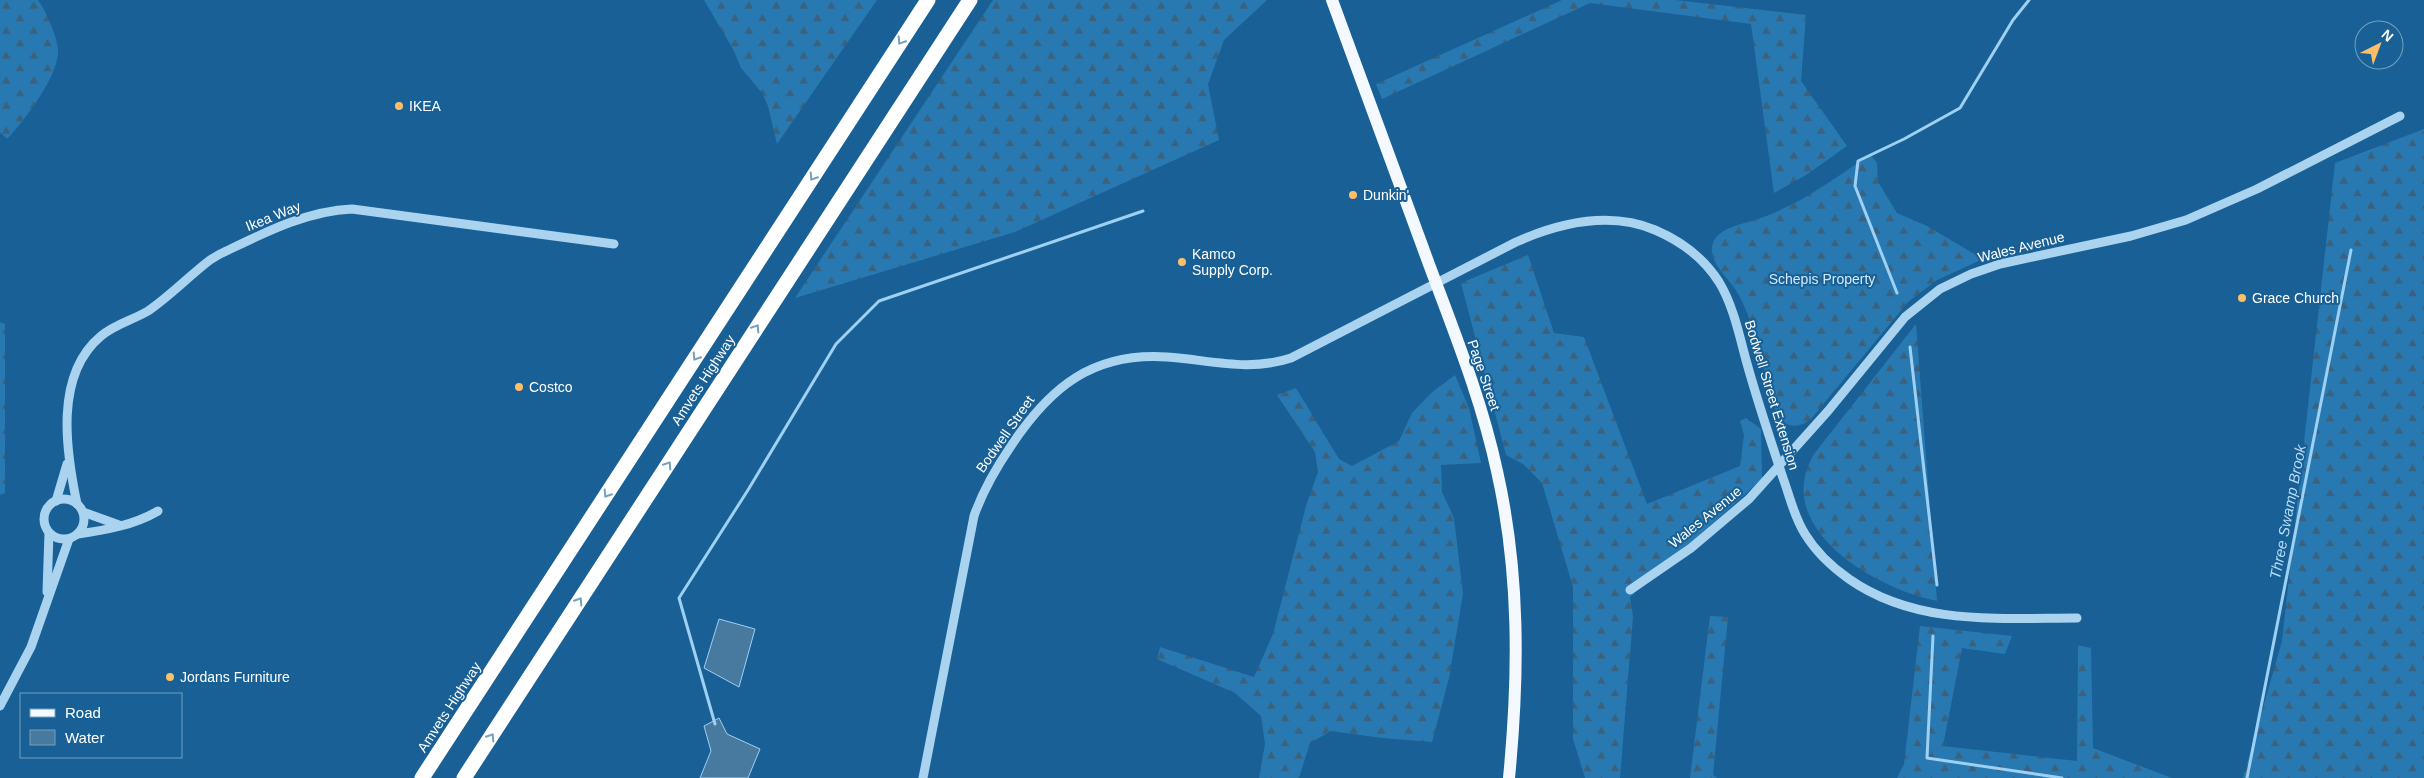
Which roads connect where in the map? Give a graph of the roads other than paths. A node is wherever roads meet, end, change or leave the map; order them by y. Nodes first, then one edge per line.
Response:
1 (928, 0) edge
2 (970, 0) edge
3 (1332, 0) edge
4 (2400, 116) dead end
5 (614, 244) dead end
6 (1435, 282) junction
7 (68, 459) junction
8 (1780, 467) junction
9 (56, 501) junction
10 (77, 504) junction
11 (158, 510) dead end
12 (83, 512) junction
13 (119, 525) junction
14 (49, 533) junction
15 (78, 534) junction
16 (69, 539) junction
17 (1630, 590) dead end
18 (46, 600) junction
19 (2077, 618) dead end
20 (0, 706) edge
21 (422, 778) edge
22 (464, 778) edge
23 (922, 778) edge
24 (1509, 778) edge

1 -> 21 highway, Amvets Highway
22 -> 2 highway, Amvets Highway
3 - 6 main road, Page Street
4 - 8 street, Wales Avenue
5 - 7 street, Ikea Way
6 - 8 street, Bodwell Street Extension
6 - 23 street, Bodwell Street
6 - 24 main road, Page Street
7 - 9 street, Ikea Way
7 - 10 street, Ikea Way
8 - 17 street, Wales Avenue
8 - 19 street, Bodwell Street Extension
9 - 10 street
9 - 14 street
10 - 12 street
11 - 13 street
12 - 13 street
12 - 15 street
13 - 15 street
14 - 16 street
14 - 18 street
15 - 16 street
16 - 18 street
18 - 20 street

